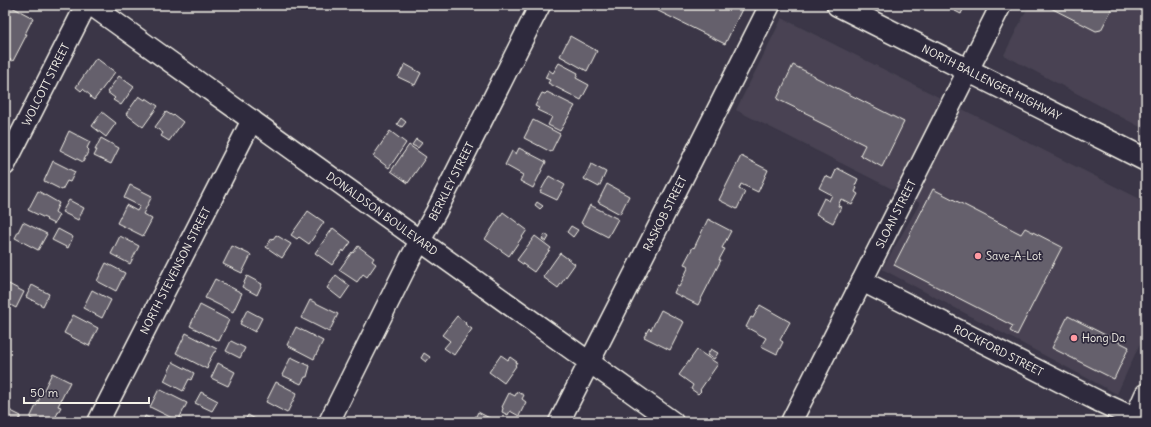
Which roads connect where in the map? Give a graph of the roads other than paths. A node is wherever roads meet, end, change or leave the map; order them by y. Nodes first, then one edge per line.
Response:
1 (86, 5) edge
2 (91, 5) edge
3 (540, 5) edge
4 (770, 5) edge
5 (838, 5) edge
6 (1001, 5) edge
7 (968, 71) junction
8 (252, 120) junction
9 (1146, 160) edge
10 (5, 165) edge
11 (421, 241) junction
12 (862, 281) junction
13 (589, 362) junction
14 (1146, 395) edge
15 (1134, 420) edge
16 (98, 422) edge
17 (328, 422) edge
18 (559, 422) edge
19 (673, 422) edge
20 (791, 422) edge

1 - 10 street, WOLCOTT STREET
2 - 8 street, DONALDSON BOULEVARD
3 - 11 street, BERKLEY STREET
4 - 13 street, RASKOB STREET
5 - 7 main road, NORTH BALLENGER HIGHWAY
6 - 7 street, SLOAN STREET
7 - 9 main road, NORTH BALLENGER HIGHWAY
7 - 12 street, SLOAN STREET
8 - 11 street, DONALDSON BOULEVARD
8 - 16 street, NORTH STEVENSON STREET
11 - 13 street, DONALDSON BOULEVARD
11 - 17 street, BERKLEY STREET
12 - 15 street, ROCKFORD STREET
12 - 20 street, SLOAN STREET
13 - 18 street, RASKOB STREET
13 - 19 street, DONALDSON BOULEVARD
14 - 15 main road

